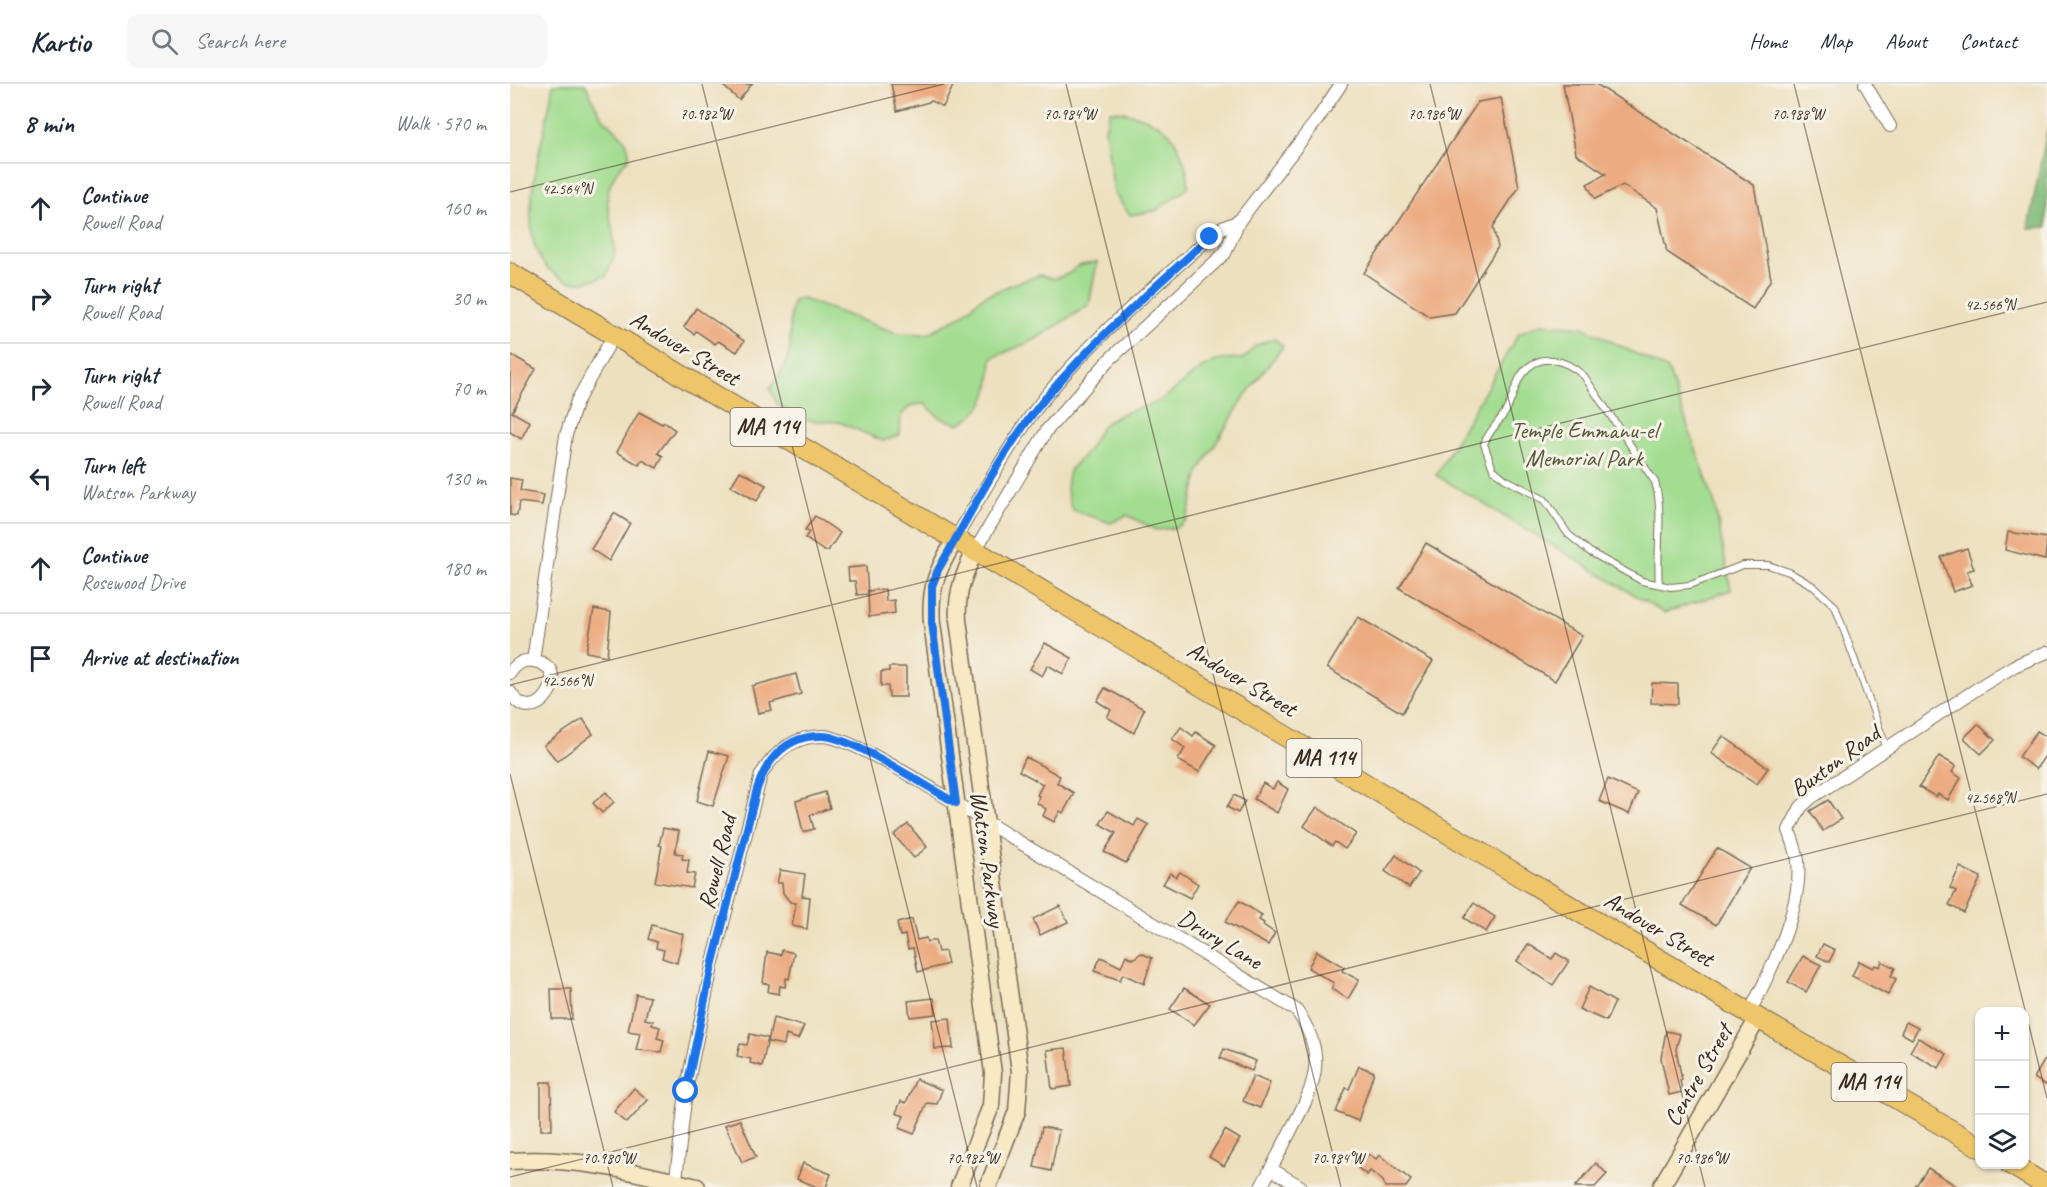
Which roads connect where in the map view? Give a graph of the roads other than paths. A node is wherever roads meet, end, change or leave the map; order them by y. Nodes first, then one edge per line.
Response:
1 (1341, 84) edge
2 (1865, 84) edge
3 (1890, 126) dead end
4 (1239, 222) junction
5 (510, 273) edge
6 (614, 335) junction
7 (956, 538) junction
8 (976, 549) junction
9 (1659, 585) junction
10 (2047, 652) edge
11 (533, 661) junction
12 (510, 674) edge
13 (510, 692) edge
14 (1887, 749) junction
15 (956, 803) junction
16 (987, 823) junction
17 (1754, 1015) junction
18 (1975, 1144) edge
19 (510, 1161) edge
20 (1270, 1169) junction
21 (2018, 1169) edge
22 (676, 1184) edge
23 (2047, 1186) edge
24 (697, 1187) edge
25 (959, 1187) edge
26 (988, 1187) edge
27 (1261, 1187) edge
28 (1300, 1187) edge
29 (1661, 1187) edge

1 - 4 street
2 - 3 street
4 - 7 street
4 - 8 street
5 - 6 highway, Andover Street / MA 114
6 - 7 highway, Andover Street / MA 114
6 - 11 street
7 - 8 highway, Andover Street / MA 114
7 - 15 main road, Watson Parkway
8 - 16 main road, Watson Parkway
8 - 17 highway, Andover Street / MA 114
9 - 9 lane
9 - 14 lane
10 - 14 street, Buxton Road
11 - 12 street
11 - 13 street
14 - 17 street, Buxton Road
15 - 16 street, Drury Lane
15 - 22 street, Rowell Road
15 - 25 main road, Watson Parkway
16 - 20 street, Drury Lane
16 - 26 main road, Watson Parkway
17 - 18 highway, Andover Street / MA 114
17 - 29 main road, Centre Street
19 - 22 main road
20 - 27 street, Drury Lane
20 - 28 street
21 - 23 highway
22 - 24 main road

